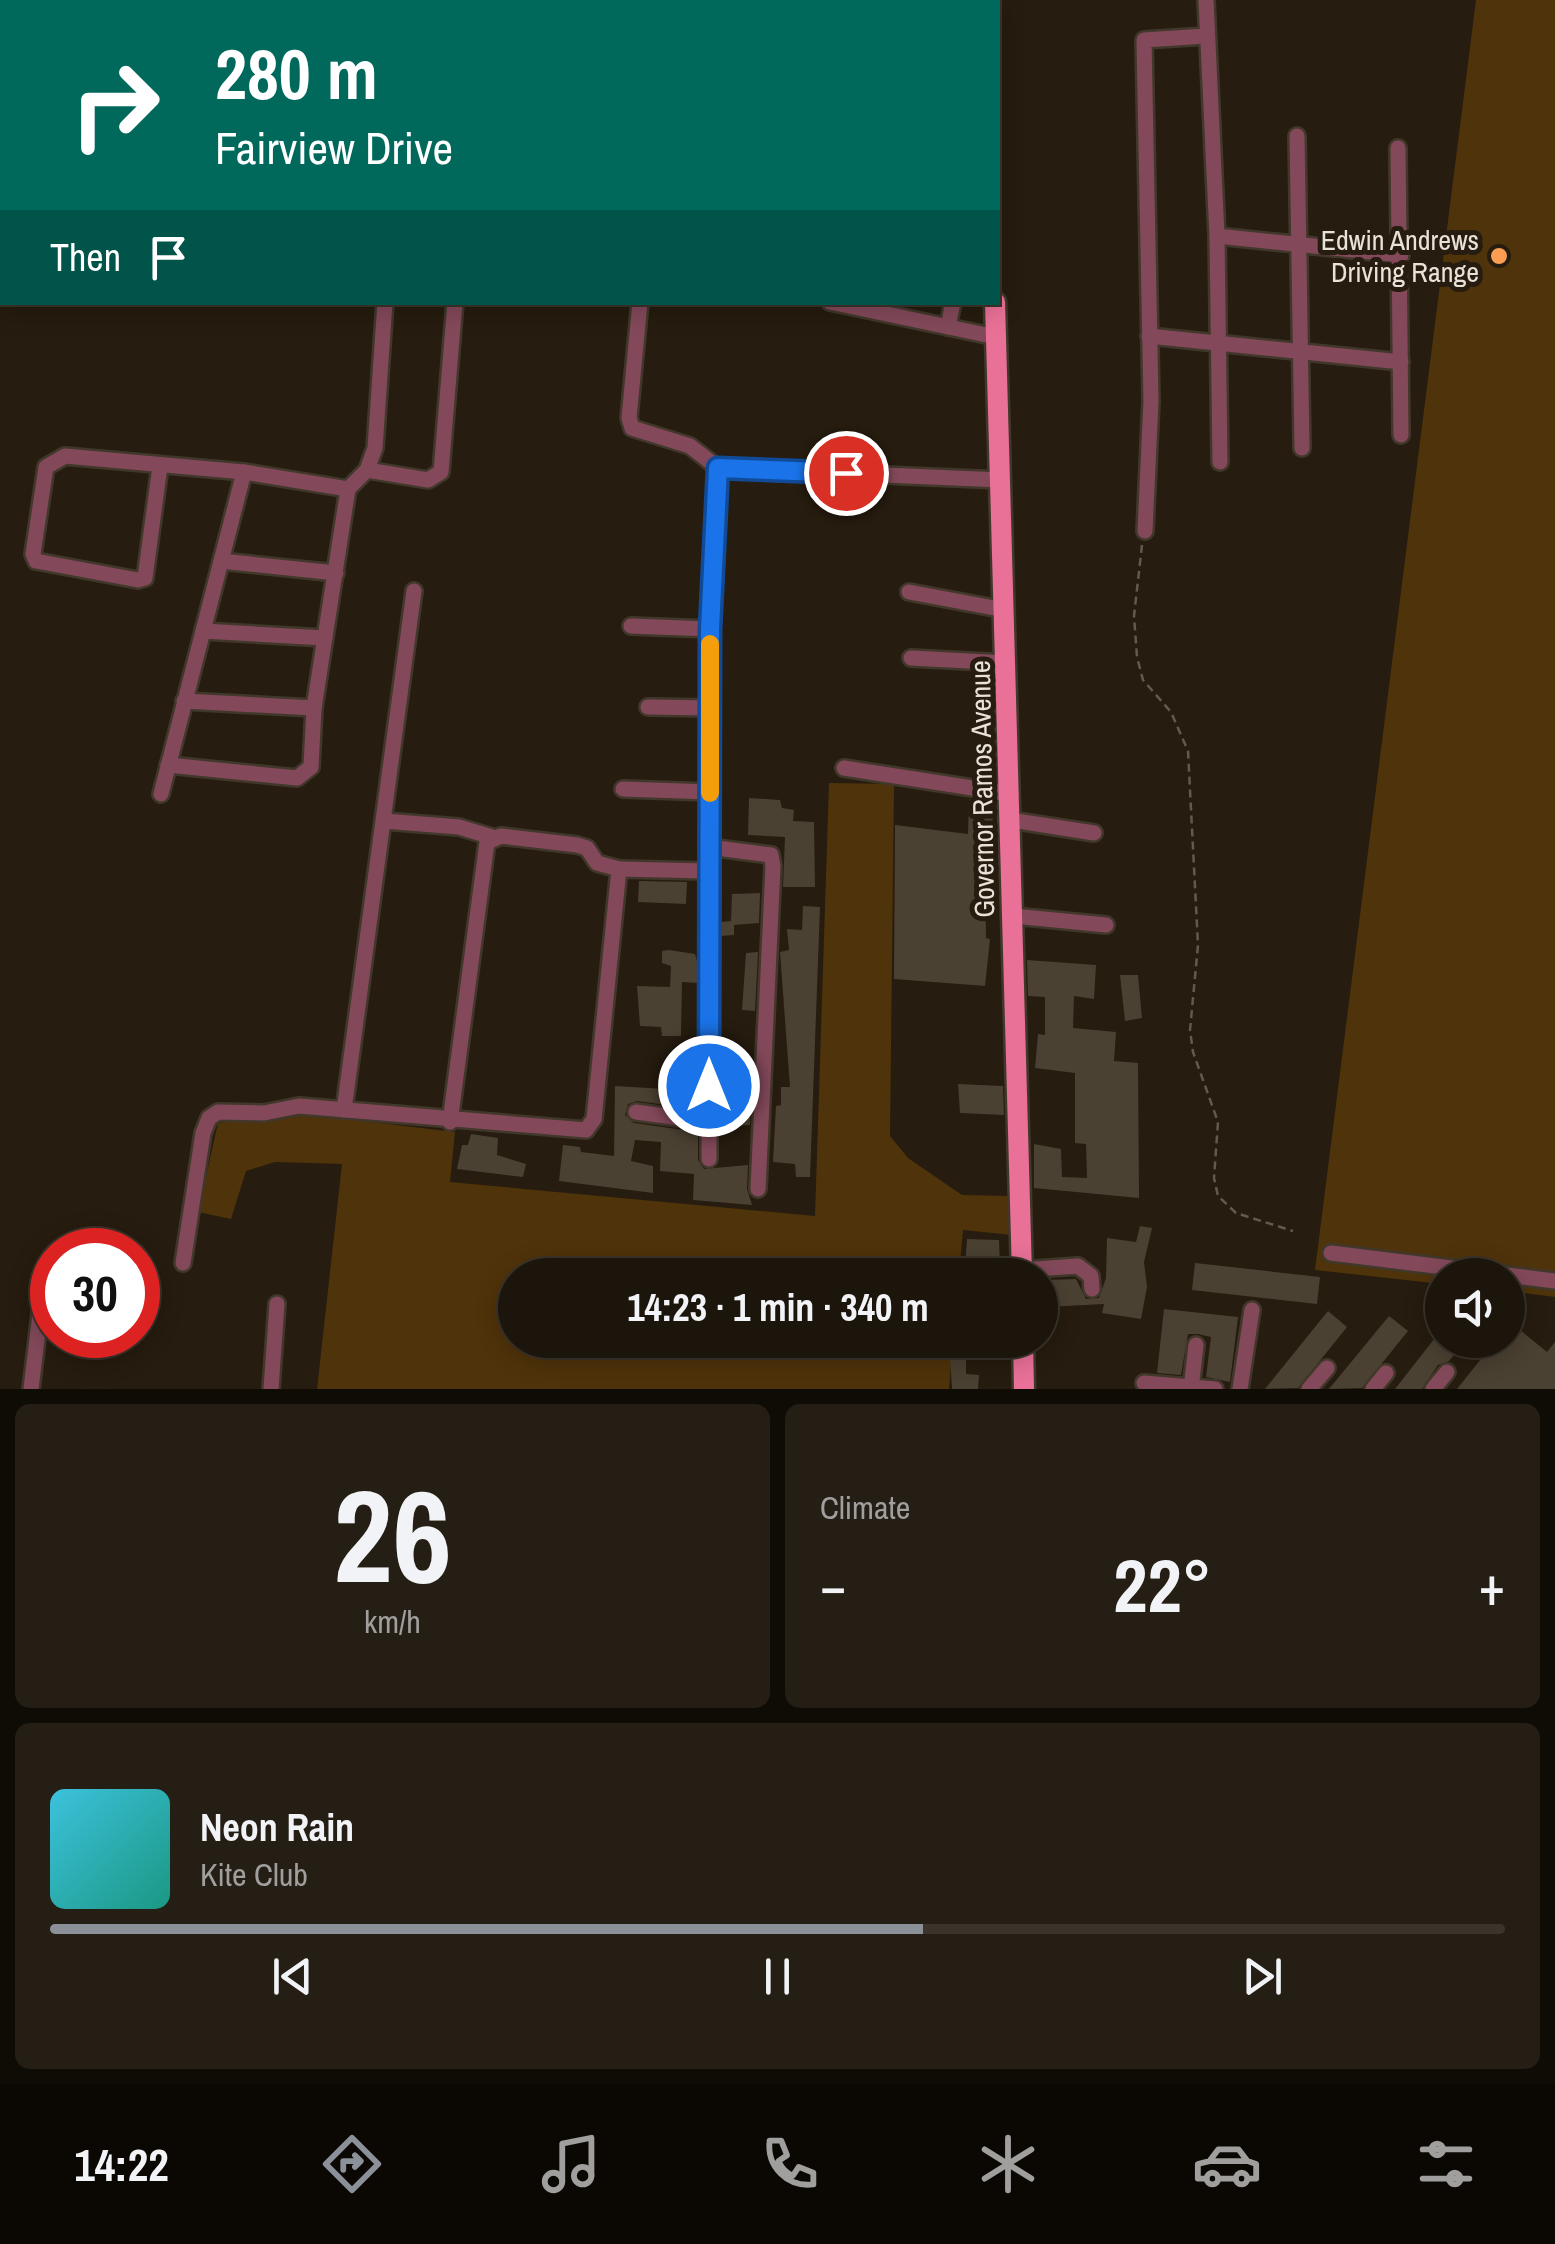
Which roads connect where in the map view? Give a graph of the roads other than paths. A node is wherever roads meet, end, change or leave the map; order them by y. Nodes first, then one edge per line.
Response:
1 (1206, 0) edge
2 (1206, 36) junction
3 (1297, 136) dead end
4 (1398, 148) dead end
5 (1217, 236) junction
6 (1302, 248) junction
7 (1401, 255) junction
8 (385, 305) edge
9 (455, 305) edge
10 (640, 305) edge
11 (844, 305) edge
12 (952, 305) edge
13 (994, 305) edge
14 (948, 327) junction
15 (1149, 336) junction
16 (996, 337) junction
17 (1217, 340) junction
18 (1302, 351) junction
19 (1400, 362) junction
20 (1401, 435) dead end
21 (1302, 448) dead end
22 (1220, 462) dead end
23 (160, 466) junction
24 (718, 468) junction
25 (367, 470) junction
26 (244, 472) junction
27 (1001, 480) junction
28 (348, 490) junction
29 (1145, 531) road end
30 (221, 560) junction
31 (336, 573) junction
32 (414, 590) dead end
33 (909, 592) dead end
34 (1005, 610) junction
35 (631, 626) dead end
36 (710, 629) junction
37 (203, 631) junction
38 (325, 638) junction
39 (911, 658) dead end
40 (1007, 664) junction
41 (184, 701) junction
42 (648, 707) dead end
43 (314, 708) junction
44 (710, 708) junction
45 (168, 765) junction
46 (844, 768) dead end
47 (623, 790) dead end
48 (710, 792) junction
49 (161, 794) dead end
50 (1011, 794) junction
51 (1011, 820) junction
52 (384, 821) junction
53 (1094, 833) dead end
54 (492, 837) junction
55 (709, 847) junction
56 (618, 869) junction
57 (708, 871) junction
58 (1012, 916) junction
59 (1106, 925) dead end
60 (344, 1110) junction
61 (636, 1112) dead end
62 (450, 1122) junction
63 (709, 1122) junction
64 (708, 1159) dead end
65 (758, 1189) dead end
66 (1331, 1254) dead end
67 (1022, 1258) edge
68 (183, 1264) dead end
69 (1058, 1268) edge
70 (1555, 1280) edge
71 (1092, 1289) dead end
72 (277, 1304) dead end
73 (1252, 1310) dead end
74 (1196, 1345) dead end
75 (35, 1358) edge
76 (1023, 1358) edge
77 (1326, 1368) dead end
78 (1447, 1372) dead end
79 (1386, 1373) dead end
80 (1144, 1383) dead end
81 (1191, 1388) edge
82 (31, 1389) edge
83 (271, 1389) edge
84 (1024, 1389) edge
85 (1215, 1389) edge
86 (1240, 1389) edge
87 (1309, 1389) edge
88 (1373, 1389) edge
89 (1433, 1389) edge

1 - 2 street
2 - 5 street
2 - 15 street
3 - 6 street
4 - 7 street
5 - 6 street
5 - 17 street
6 - 7 street
6 - 18 street
7 - 19 street
8 - 25 street
9 - 25 street
10 - 24 street
11 - 14 street
12 - 14 street
13 - 16 main road, Governor Ramos Avenue
14 - 16 street
15 - 17 street
15 - 29 street
16 - 27 main road, Governor Ramos Avenue
17 - 18 street
17 - 22 street
18 - 19 street
18 - 21 street
19 - 20 street
23 - 23 street
23 - 26 street
24 - 27 street
24 - 36 street
25 - 28 street
26 - 28 street
26 - 30 street
27 - 34 main road, Governor Ramos Avenue
28 - 31 street
30 - 31 street
30 - 37 street
31 - 38 street
32 - 52 street
33 - 34 street
34 - 40 main road, Governor Ramos Avenue
35 - 36 street
36 - 44 street
37 - 38 street
37 - 41 street
38 - 43 street
39 - 40 street
40 - 50 main road, Governor Ramos Avenue
41 - 43 street
41 - 45 street
42 - 44 street
43 - 45 street
44 - 48 street
45 - 49 street
46 - 50 street
47 - 48 street
48 - 55 street
50 - 51 main road, Governor Ramos Avenue
51 - 53 street
51 - 58 main road, Governor Ramos Avenue
52 - 54 street
52 - 60 street
54 - 56 street
54 - 62 street
55 - 57 street
55 - 65 street
56 - 57 street
56 - 62 street
57 - 63 street
58 - 59 street
58 - 67 main road, Governor Ramos Avenue
60 - 62 street
60 - 68 street
61 - 63 street
63 - 64 street
66 - 70 street
69 - 71 street
72 - 83 street
73 - 86 street
74 - 81 street
75 - 82 street
76 - 84 main road
77 - 87 street
78 - 89 street
79 - 88 street
80 - 81 street
81 - 85 street

